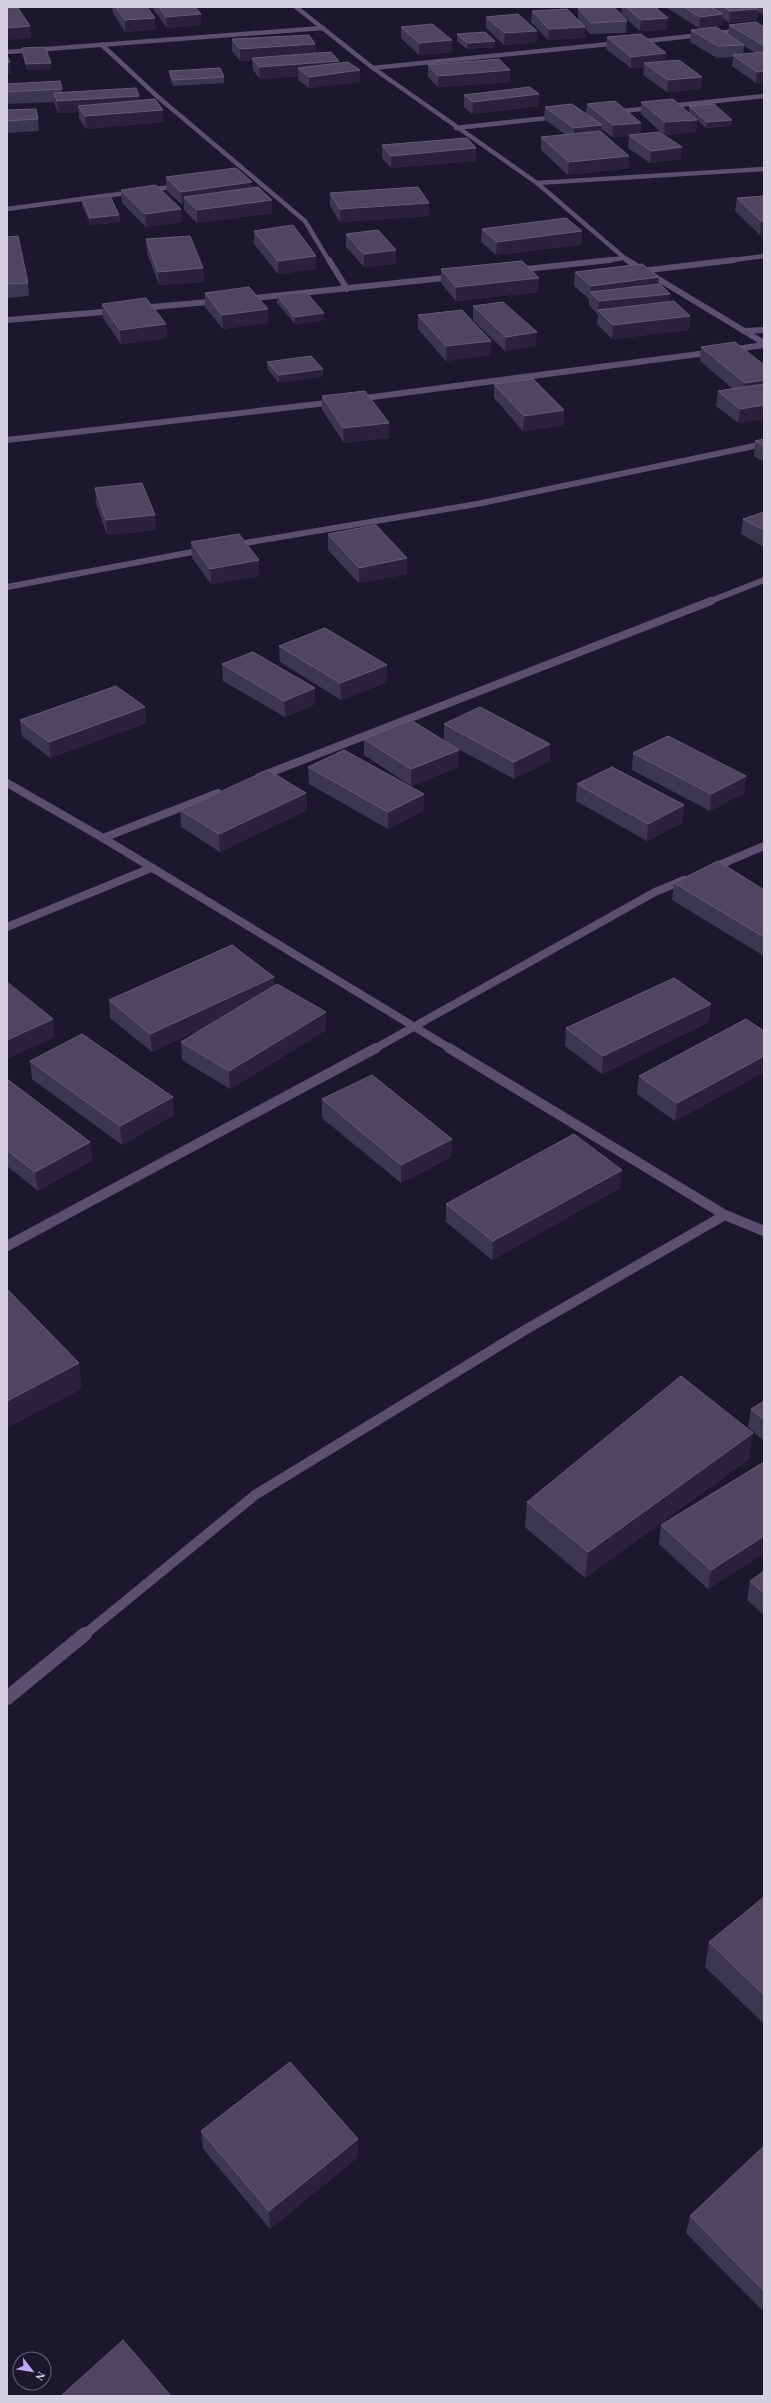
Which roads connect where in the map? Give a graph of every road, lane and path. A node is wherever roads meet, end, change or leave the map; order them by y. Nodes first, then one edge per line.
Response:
1 (296, 7) edge
2 (323, 28) junction
3 (764, 28) edge
4 (102, 45) junction
5 (7, 52) edge
6 (373, 68) junction
7 (764, 96) edge
8 (606, 112) edge
9 (567, 116) edge
10 (456, 128) junction
11 (764, 169) edge
12 (252, 176) junction
13 (244, 177) edge
14 (536, 183) junction
15 (188, 184) edge
16 (7, 209) edge
17 (764, 256) edge
18 (624, 258) junction
19 (513, 270) edge
20 (641, 271) junction
21 (458, 277) edge
22 (347, 289) junction
23 (239, 299) edge
24 (223, 301) edge
25 (131, 309) edge
26 (123, 310) edge
27 (7, 320) edge
28 (764, 330) edge
29 (743, 331) junction
30 (764, 344) edge
31 (346, 400) edge
32 (339, 401) edge
33 (7, 440) edge
34 (764, 444) edge
35 (226, 546) edge
36 (211, 549) edge
37 (764, 580) edge
38 (7, 587) edge
39 (252, 780) edge
40 (7, 784) edge
41 (229, 789) edge
42 (103, 838) junction
43 (764, 846) edge
44 (151, 868) junction
45 (7, 927) edge
46 (414, 1028) junction
47 (725, 1215) junction
48 (764, 1231) edge
49 (7, 1246) edge
50 (7, 1698) edge

1 - 2 street
2 - 4 street
2 - 6 street
3 - 6 street
4 - 5 street
4 - 12 street
6 - 10 street
7 - 8 street
9 - 10 street
10 - 14 street
11 - 14 street
12 - 13 street
12 - 22 street
14 - 18 street
15 - 16 street
17 - 20 street
18 - 19 street
18 - 20 street
20 - 29 street
21 - 22 street
22 - 23 street
24 - 25 street
26 - 27 street
28 - 29 street
29 - 30 street
30 - 31 street
32 - 33 street
34 - 35 street
36 - 38 street
37 - 39 street
40 - 42 street
41 - 42 street
42 - 44 street
43 - 46 street
44 - 45 street
44 - 46 street
46 - 47 street
46 - 49 street
47 - 48 street
47 - 50 street

